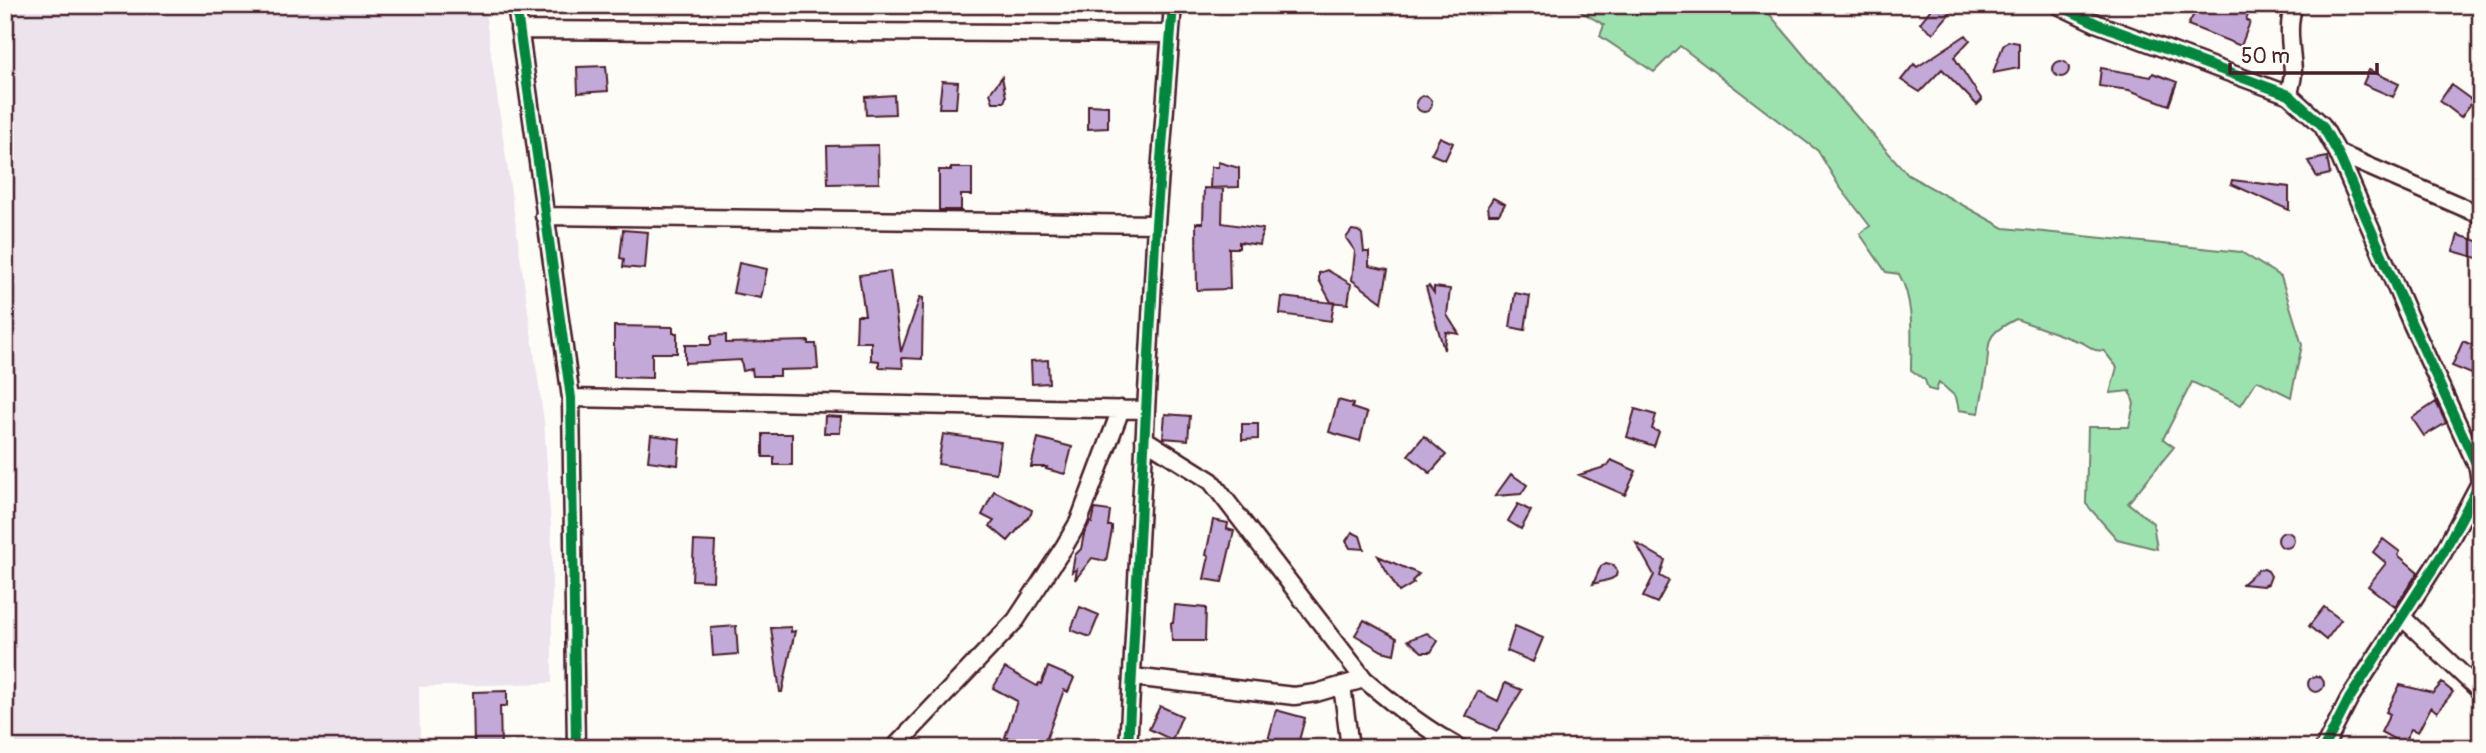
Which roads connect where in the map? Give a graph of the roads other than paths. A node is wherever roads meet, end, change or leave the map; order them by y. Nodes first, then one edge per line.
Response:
1 (516, 5) edge
2 (1173, 5) edge
3 (2058, 5) edge
4 (2294, 5) edge
5 (519, 30) junction
6 (1170, 34) junction
7 (2289, 94) junction
8 (2339, 153) junction
9 (2481, 215) edge
10 (544, 216) junction
11 (1156, 224) junction
12 (571, 398) junction
13 (1121, 410) junction
14 (1145, 410) junction
15 (1144, 439) junction
16 (2480, 482) edge
17 (2403, 618) junction
18 (1133, 677) junction
19 (1364, 679) junction
20 (1342, 685) junction
21 (2481, 692) edge
22 (576, 748) edge
23 (894, 748) edge
24 (1128, 748) edge
25 (1350, 748) edge
26 (1460, 748) edge
27 (2324, 748) edge

1 - 5 street
2 - 6 street
3 - 7 street
4 - 7 street
5 - 6 street
5 - 10 street
6 - 11 street
7 - 8 street
8 - 9 street
8 - 16 street
10 - 11 street
10 - 12 street
11 - 14 street
12 - 13 street
12 - 22 street
13 - 14 street
13 - 23 street
14 - 15 street
15 - 18 street
15 - 19 street
16 - 17 street
17 - 21 street
17 - 27 street
18 - 20 street
18 - 24 street
19 - 20 street
19 - 26 street
20 - 25 street

